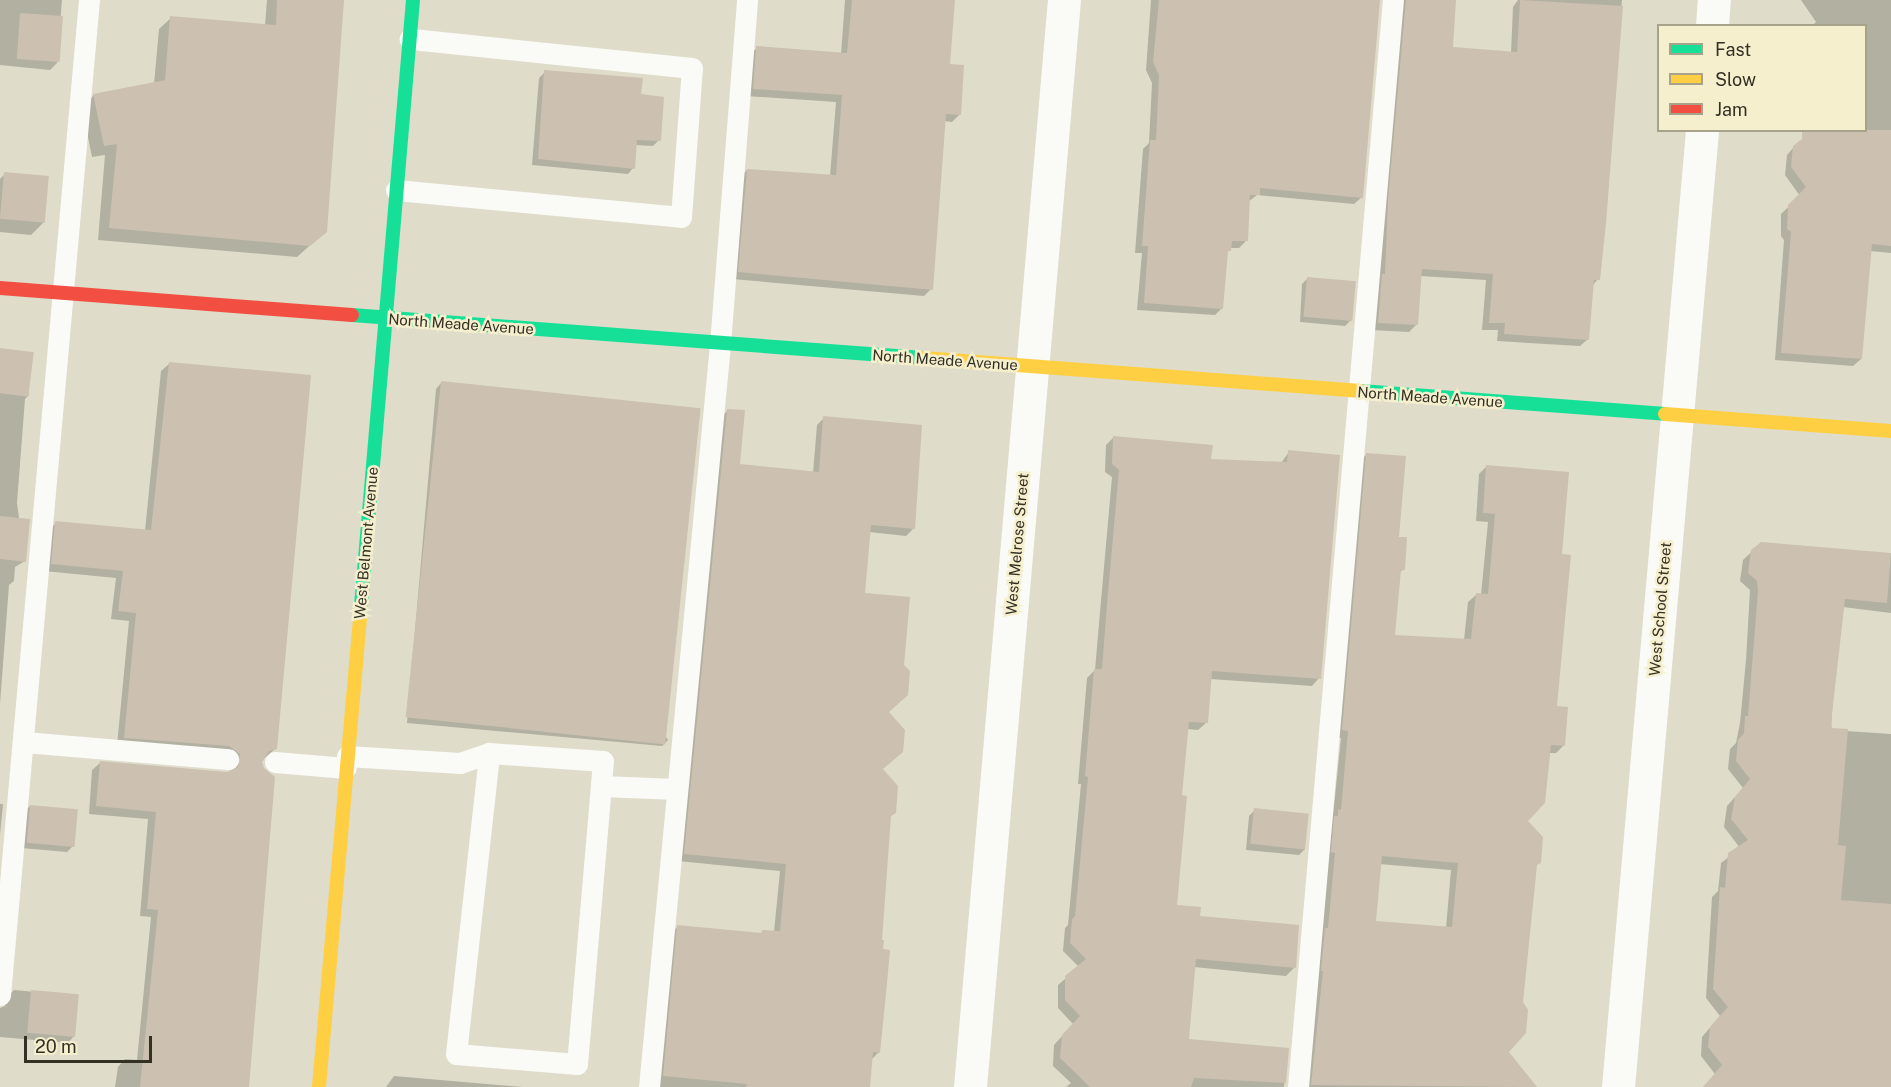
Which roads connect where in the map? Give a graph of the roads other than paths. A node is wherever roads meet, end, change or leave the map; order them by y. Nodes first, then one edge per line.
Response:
1 (89, 0) edge
2 (413, 0) edge
3 (747, 0) edge
4 (1064, 0) edge
5 (1394, 0) edge
6 (1714, 0) edge
7 (1712, 24) edge
8 (409, 39) junction
9 (1702, 132) edge
10 (396, 190) junction
11 (0, 288) edge
12 (63, 293) junction
13 (385, 319) junction
14 (720, 344) junction
15 (1032, 367) junction
16 (1359, 392) junction
17 (1677, 415) junction
18 (1891, 431) edge
19 (24, 742) junction
20 (489, 753) junction
21 (228, 759) dead end
22 (276, 762) dead end
23 (347, 762) junction
24 (601, 786) junction
25 (676, 789) junction
26 (0, 995) edge
27 (319, 1087) edge
28 (649, 1087) edge
29 (969, 1087) edge
30 (1298, 1087) edge
31 (1618, 1087) edge

1 - 12 lane
2 - 8 street, West Belmont Avenue
3 - 14 lane
4 - 15 street, West Melrose Street
5 - 16 lane
6 - 7 street
8 - 10 street, West Belmont Avenue
8 - 10 lane
9 - 17 street, West School Street
10 - 13 street, West Belmont Avenue
11 - 12 street, North Meade Avenue
12 - 13 street, North Meade Avenue
12 - 19 lane
13 - 14 street, North Meade Avenue
13 - 23 street, West Belmont Avenue
14 - 15 street, North Meade Avenue
14 - 25 lane
15 - 16 street, North Meade Avenue
15 - 29 street, West Melrose Street
16 - 17 street, North Meade Avenue
16 - 30 lane
17 - 18 street, North Meade Avenue
17 - 31 street, West School Street
19 - 21 lane
19 - 26 lane
20 - 23 lane
20 - 24 lane
20 - 24 lane
22 - 23 lane
23 - 27 street, West Belmont Avenue
24 - 25 lane
25 - 28 lane

